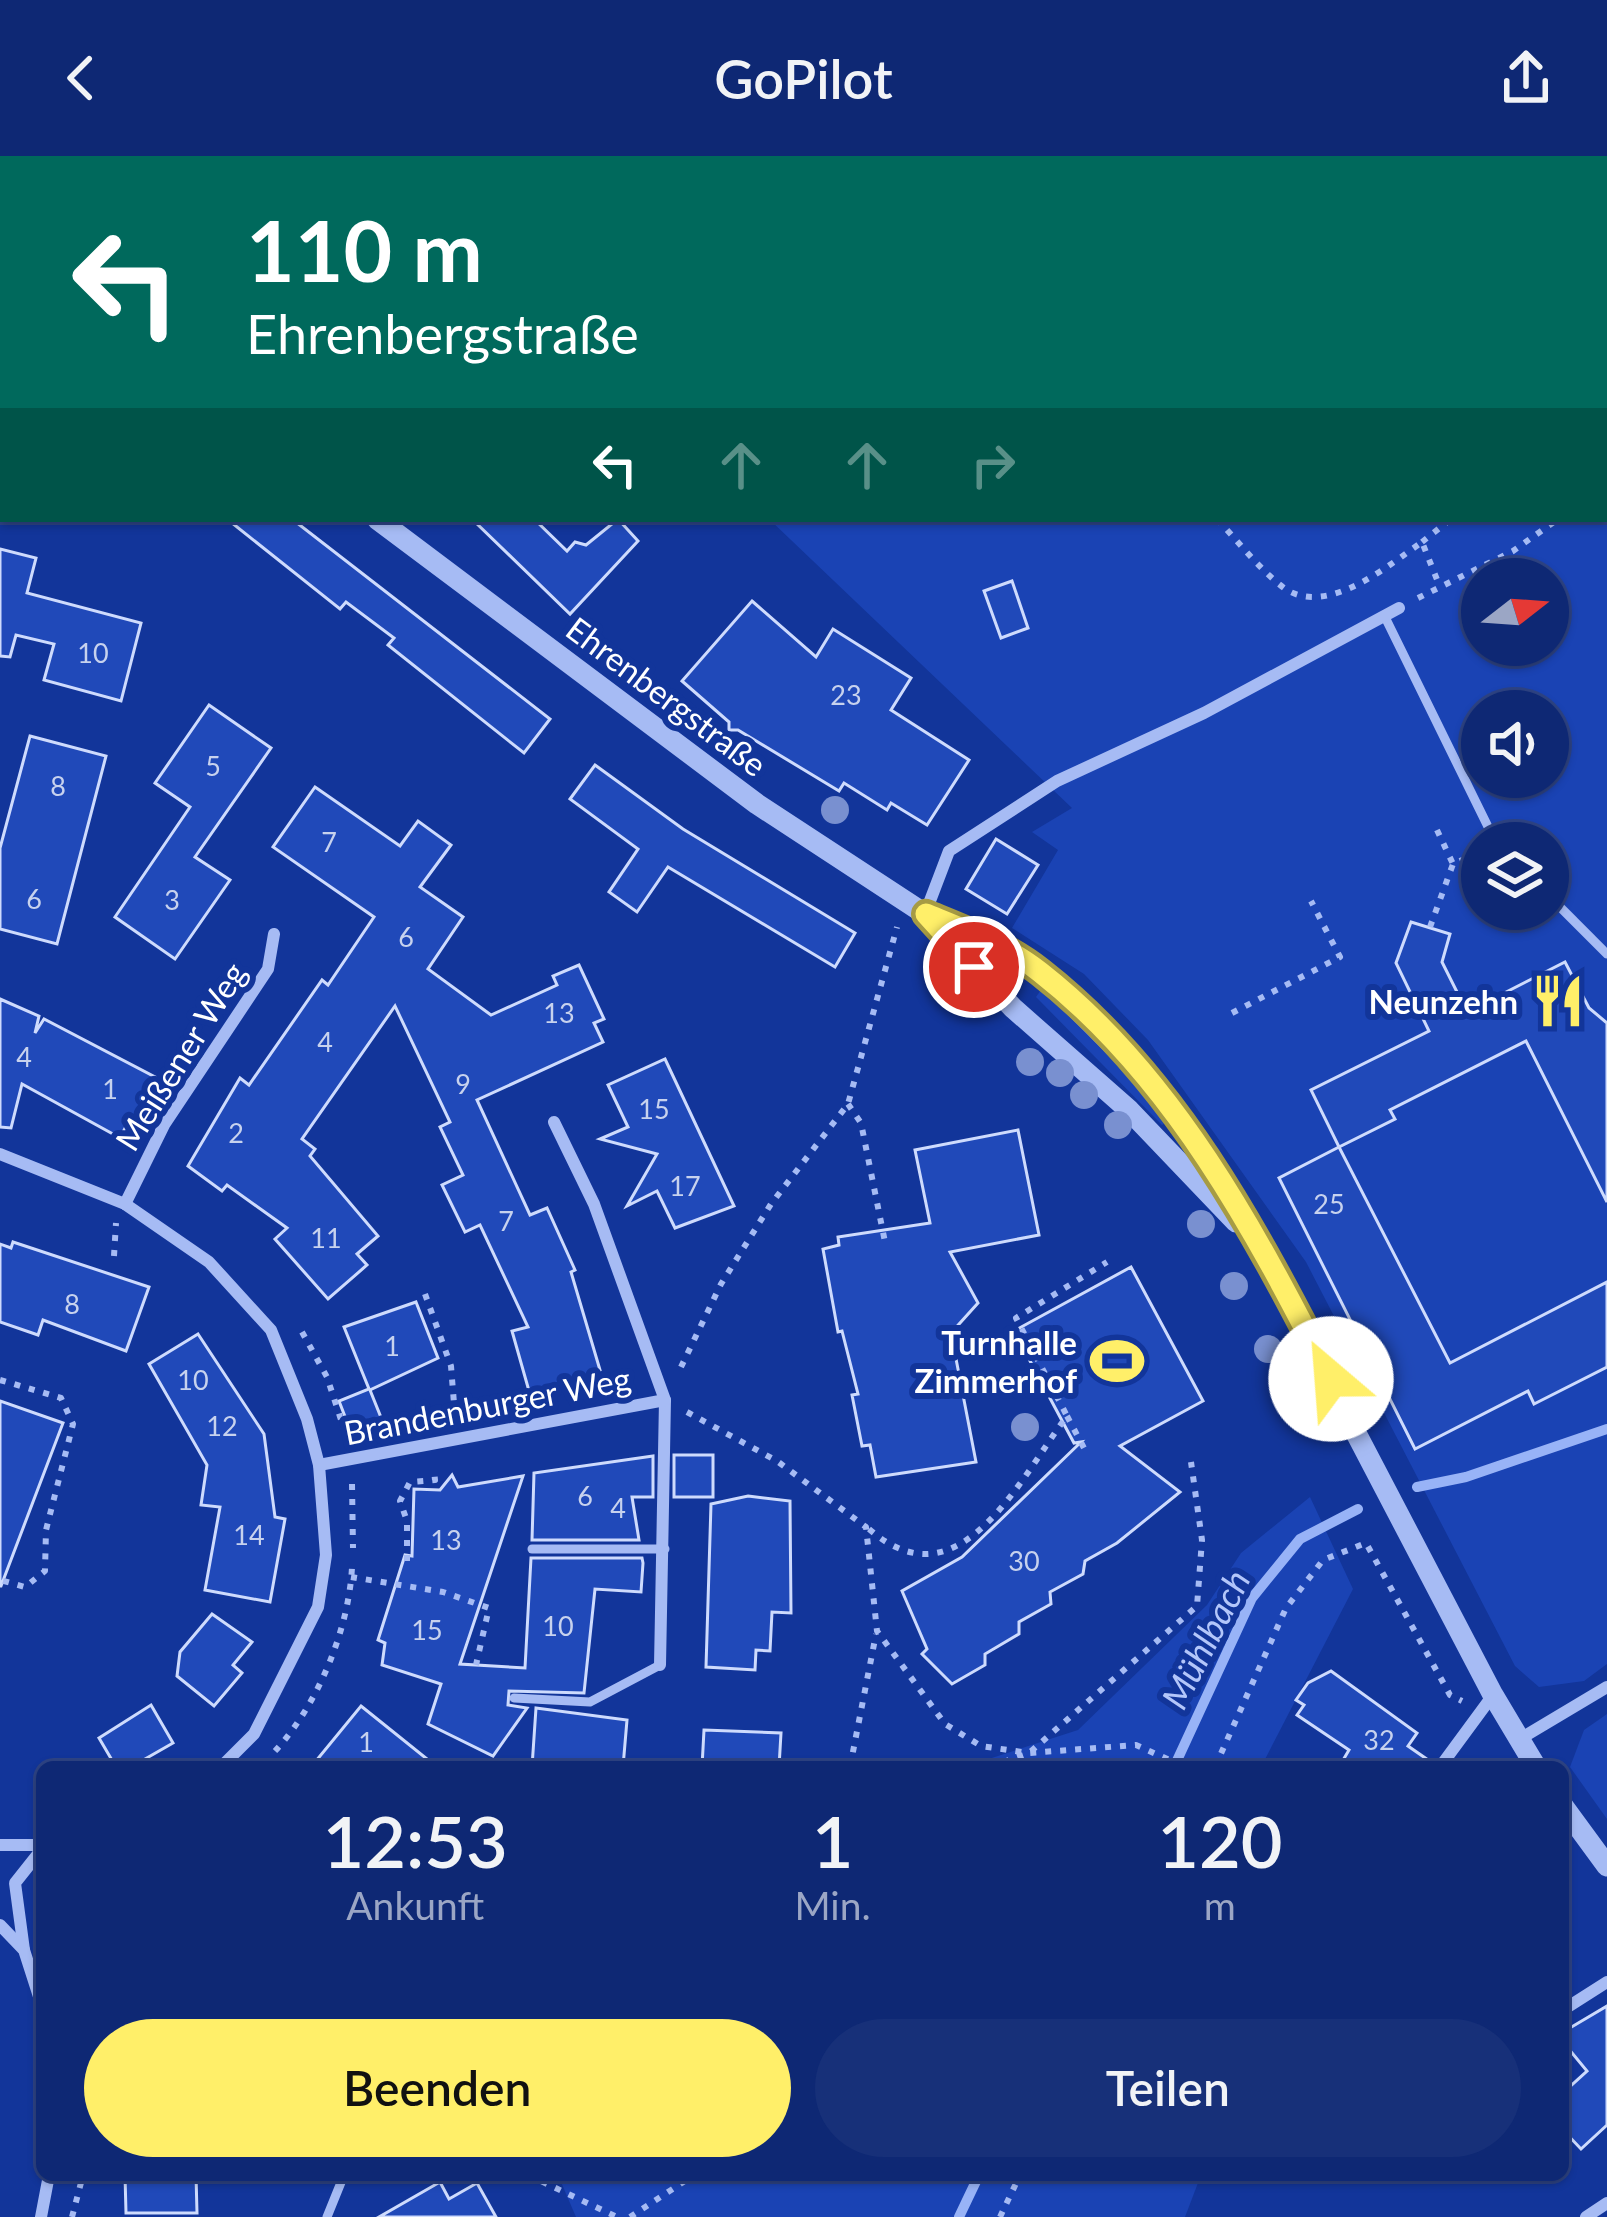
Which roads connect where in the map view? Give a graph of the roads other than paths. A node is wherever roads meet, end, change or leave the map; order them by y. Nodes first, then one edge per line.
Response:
1 (381, 522) edge
2 (1399, 608) road end
3 (1384, 616) junction
4 (1486, 822) edge
5 (926, 914) junction
6 (1569, 916) edge
7 (274, 934) dead end
8 (1607, 953) edge
9 (554, 1122) dead end
10 (2, 1159) edge
11 (125, 1204) junction
12 (1253, 1240) junction
13 (665, 1400) junction
14 (319, 1465) junction
15 (532, 1549) dead end
16 (665, 1549) junction
17 (660, 1665) joint
18 (1607, 1687) edge
19 (1493, 1695) junction
20 (514, 1698) dead end
21 (1518, 1740) junction
22 (242, 1761) edge
23 (1444, 1761) edge
24 (1533, 1761) edge
25 (1569, 1813) edge
26 (0, 1845) edge
27 (36, 1847) edge
28 (36, 1855) edge
29 (1607, 1866) edge
30 (0, 1925) edge
31 (24, 1950) junction
32 (1607, 1982) edge
33 (36, 1987) edge
34 (1569, 2006) edge
35 (48, 2181) edge
36 (342, 2181) edge
37 (1607, 2204) edge
38 (41, 2217) edge
39 (327, 2217) edge
40 (1586, 2217) edge

1 - 5 street, Ehrenbergstraße
2 - 3 street
3 - 4 lane
3 - 5 street
5 - 12 street, Ehrenbergstraße
5 - 12 street, Ehrenbergstraße
6 - 8 lane
7 - 11 street, Meißener Weg
9 - 13 street, Brandenburger Weg
10 - 11 street
11 - 14 street
12 - 19 street, Ehrenbergstraße
13 - 14 street, Brandenburger Weg
13 - 16 street, Brandenburger Weg
14 - 22 street
15 - 16 lane
16 - 17 street, Brandenburger Weg
17 - 20 lane
18 - 21 street
19 - 21 street, Ehrenbergstraße
19 - 23 street
21 - 24 street, Ehrenbergstraße
25 - 29 street
26 - 27 street
28 - 31 street
30 - 31 street
31 - 33 street
32 - 34 street
35 - 38 street
36 - 39 lane
37 - 40 street

